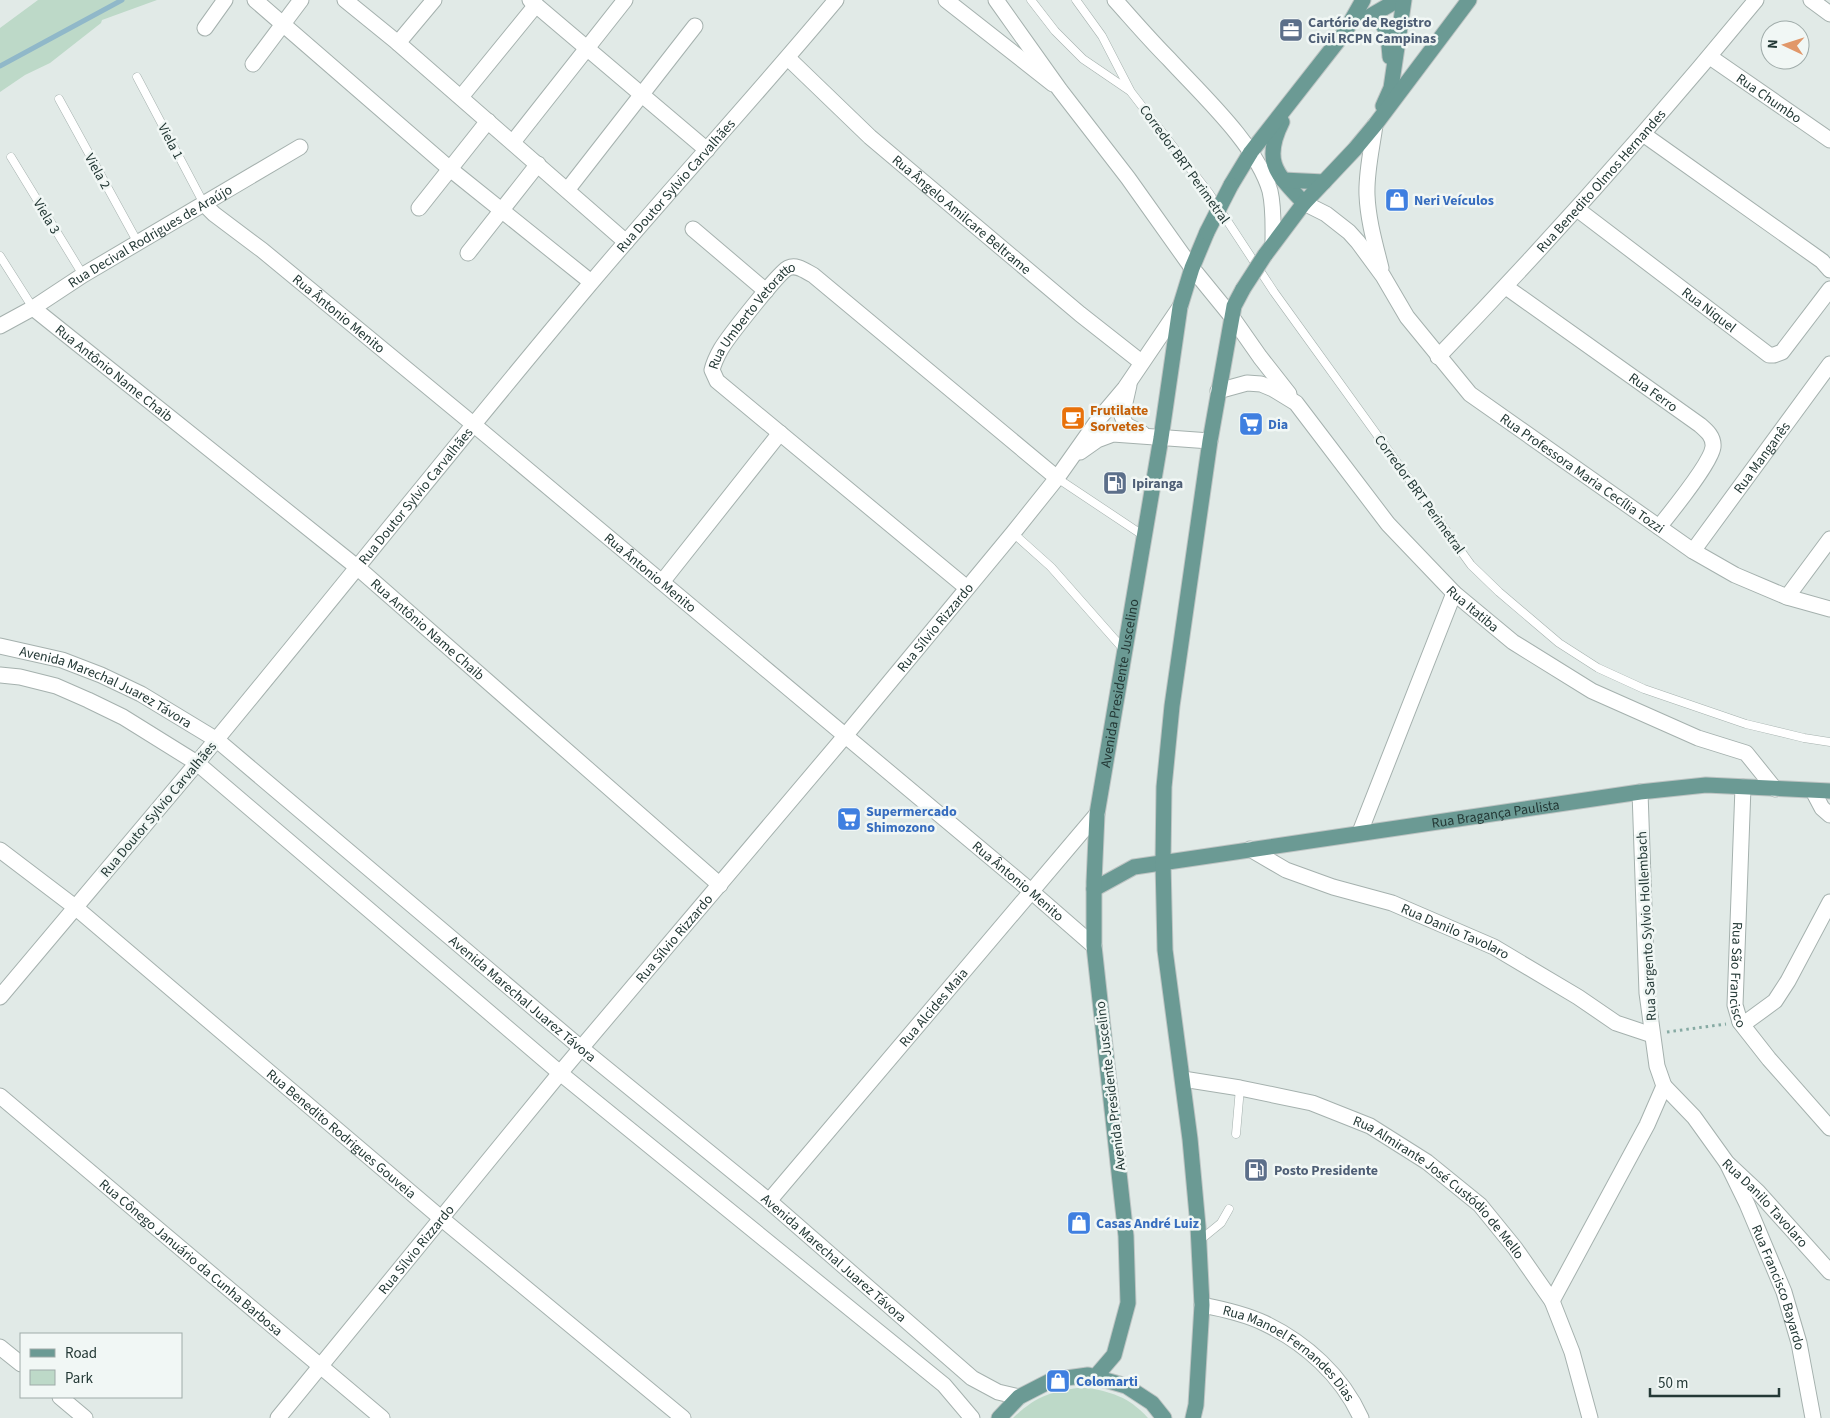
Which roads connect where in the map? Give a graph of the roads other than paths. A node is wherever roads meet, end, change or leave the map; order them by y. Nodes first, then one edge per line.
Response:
1 (225, 0) edge
2 (255, 0) edge
3 (301, 0) edge
4 (346, 0) edge
5 (434, 0) edge
6 (625, 0) edge
7 (836, 0) edge
8 (946, 0) edge
9 (996, 0) edge
10 (1031, 0) edge
11 (1076, 0) edge
12 (1115, 0) edge
13 (1363, 0) edge
14 (1398, 0) edge
15 (1404, 0) edge
16 (1469, 0) edge
17 (1756, 0) edge
18 (1811, 0) edge
19 (533, 3) edge
20 (1830, 14) edge
21 (1366, 18) junction
22 (283, 24) junction
23 (695, 26) dead end
24 (205, 28) dead end
25 (1345, 32) junction
26 (398, 42) junction
27 (586, 48) junction
28 (1710, 56) junction
29 (788, 58) junction
30 (253, 64) dead end
31 (138, 77) dead end
32 (1391, 88) junction
33 (1060, 90) junction
34 (1131, 92) junction
35 (641, 93) junction
36 (461, 97) junction
37 (1296, 97) junction
38 (59, 99) dead end
39 (488, 120) junction
40 (1375, 125) junction
41 (1643, 134) junction
42 (1830, 140) edge
43 (513, 142) junction
44 (300, 147) dead end
45 (707, 150) junction
46 (1251, 152) junction
47 (11, 158) dead end
48 (538, 164) junction
49 (450, 169) junction
50 (1283, 180) junction
51 (1324, 182) junction
52 (568, 189) junction
53 (1304, 203) junction
54 (204, 204) junction
55 (419, 208) dead end
56 (1577, 208) junction
57 (501, 211) junction
58 (693, 229) dead end
59 (626, 242) junction
60 (138, 243) junction
61 (1269, 249) junction
62 (468, 253) dead end
63 (0, 256) edge
64 (1192, 268) junction
65 (1830, 270) edge
66 (82, 275) junction
67 (1383, 276) junction
68 (591, 282) junction
69 (1506, 287) junction
70 (1830, 290) edge
71 (766, 291) junction
72 (1180, 307) junction
73 (33, 308) junction
74 (1232, 318) junction
75 (0, 326) edge
76 (1438, 357) junction
77 (1141, 362) junction
78 (1830, 364) edge
79 (1131, 379) junction
80 (1218, 391) junction
81 (1296, 403) junction
82 (473, 424) junction
83 (780, 433) junction
84 (1156, 437) junction
85 (1210, 441) junction
86 (1071, 458) junction
87 (1057, 478) junction
88 (1659, 527) junction
89 (1013, 533) junction
90 (1144, 536) junction
91 (1830, 539) edge
92 (1694, 551) junction
93 (358, 568) junction
94 (662, 582) junction
95 (967, 588) junction
96 (1454, 593) junction
97 (1787, 597) junction
98 (1830, 609) edge
99 (0, 646) edge
100 (1125, 651) junction
101 (0, 675) edge
102 (844, 736) junction
103 (217, 740) junction
104 (1830, 742) edge
105 (197, 763) junction
106 (1743, 786) junction
107 (1775, 789) junction
108 (1813, 791) junction
109 (1830, 791) edge
110 (1640, 792) junction
111 (1098, 814) junction
112 (1830, 814) edge
113 (1360, 832) junction
114 (1250, 849) junction
115 (0, 850) edge
116 (1163, 862) junction
117 (720, 884) junction
118 (1094, 889) junction
119 (1032, 892) junction
120 (1830, 902) edge
121 (76, 907) junction
122 (1094, 946) junction
123 (0, 997) edge
124 (1740, 1022) junction
125 (1652, 1035) junction
126 (582, 1048) junction
127 (560, 1073) junction
128 (1183, 1079) junction
129 (1664, 1086) junction
130 (1240, 1088) junction
131 (0, 1096) edge
132 (1830, 1128) edge
133 (1236, 1134) dead end
134 (1727, 1162) junction
135 (769, 1201) junction
136 (1229, 1209) dead end
137 (442, 1219) junction
138 (1199, 1241) junction
139 (1830, 1272) edge
140 (1552, 1301) junction
141 (1202, 1305) junction
142 (0, 1346) edge
143 (20, 1363) edge
144 (319, 1366) junction
145 (1096, 1376) junction
146 (1019, 1397) junction
147 (61, 1398) edge
148 (86, 1418) edge
149 (278, 1418) edge
150 (382, 1418) edge
151 (683, 1418) edge
152 (972, 1418) edge
153 (999, 1418) edge
154 (1164, 1418) edge
155 (1193, 1418) edge
156 (1361, 1418) edge
157 (1590, 1418) edge
158 (1812, 1418) edge

1 - 24 street
2 - 22 street
3 - 22 street
4 - 26 street
5 - 26 street
6 - 27 street
7 - 29 street, Rua Doutor Sylvio Carvalhães
8 - 33 street
9 - 33 street
10 - 34 lane, Corredor BRT Perimetral
11 - 34 lane, Corredor BRT Perimetral
12 - 46 street
13 - 25 main road
14 - 21 main road
15 - 32 main road
16 - 40 main road
17 - 28 street, Rua Benedito Olmos Hernandes
18 - 20 street
19 - 27 street
19 - 36 street
21 - 25 main road
21 - 32 main road
22 - 30 street
22 - 49 street
23 - 35 street
25 - 37 main road, Avenida Presidente Juscelino
26 - 36 street
27 - 35 street
27 - 43 street
28 - 41 street, Rua Benedito Olmos Hernandes
28 - 42 street, Rua Chumbo
29 - 45 street, Rua Doutor Sylvio Carvalhães
29 - 77 street, Rua Ângelo Amilcare Beltrame
31 - 54 lane, Viela 1
32 - 40 main road
33 - 64 street
34 - 104 lane, Corredor BRT Perimetral
35 - 45 street
35 - 52 street
36 - 39 street
37 - 46 main road, Avenida Presidente Juscelino
37 - 50 main road
38 - 60 lane, Viela 2
39 - 43 street
39 - 49 street
40 - 51 main road
40 - 67 street, Rua Professora Maria Cecília Tozzi
41 - 56 street, Rua Benedito Olmos Hernandes
41 - 65 street
43 - 48 street
44 - 54 street, Rua Decival Rodrigues de Araújo
45 - 59 street, Rua Doutor Sylvio Carvalhães
46 - 61 street
46 - 64 main road, Avenida Presidente Juscelino, bridge
47 - 66 lane, Viela 3
48 - 52 street
48 - 57 street
49 - 55 street
49 - 57 street
50 - 51 main road
50 - 53 main road
51 - 53 main road
52 - 59 street
53 - 61 main road
53 - 67 street, Rua Professora Maria Cecília Tozzi
54 - 60 street, Rua Decival Rodrigues de Araújo
54 - 82 street, Rua Ântonio Menito
56 - 69 street, Rua Benedito Olmos Hernandes
56 - 70 street, Rua Niquel
57 - 62 street
57 - 68 street
58 - 71 street
59 - 68 street, Rua Doutor Sylvio Carvalhães
60 - 66 street, Rua Decival Rodrigues de Araújo
61 - 74 main road, bridge
63 - 73 lane
64 - 72 main road, Avenida Presidente Juscelino
64 - 74 street
66 - 73 street, Rua Decival Rodrigues de Araújo
67 - 76 street, Rua Professora Maria Cecília Tozzi
68 - 82 street, Rua Doutor Sylvio Carvalhães
69 - 76 street, Rua Benedito Olmos Hernandes
69 - 88 street, Rua Ferro
71 - 83 street, Rua Umberto Vetoratto
71 - 87 street, Rua Umberto Vetoratto
72 - 77 street, Rua Sílvio Rizzardo
72 - 84 main road, Avenida Presidente Juscelino
73 - 75 street, Rua Decival Rodrigues de Araújo
73 - 93 street, Rua Antônio Name Chaib
74 - 80 main road
74 - 81 street
76 - 88 street, Rua Professora Maria Cecília Tozzi
77 - 79 street, Rua Sílvio Rizzardo
78 - 92 street, Rua Manganês
79 - 84 street
79 - 86 street, Rua Sílvio Rizzardo
80 - 81 street, Rua Itatiba
80 - 85 main road
81 - 96 street, Rua Itatiba
82 - 93 street, Rua Doutor Sylvio Carvalhães
82 - 94 street, Rua Ântonio Menito
83 - 94 street
83 - 95 street, Rua Umberto Vetoratto
84 - 85 street, Rua Sílvio Rizzardo
84 - 86 street, Rua Sílvio Rizzardo
84 - 90 main road, Avenida Presidente Juscelino
85 - 116 main road
86 - 87 street, Rua Sílvio Rizzardo
87 - 89 street, Rua Sílvio Rizzardo
87 - 90 lane
88 - 92 street, Rua Professora Maria Cecília Tozzi
89 - 95 street, Rua Sílvio Rizzardo
89 - 100 lane
90 - 100 main road, Avenida Presidente Juscelino
91 - 97 street
92 - 97 street, Rua Professora Maria Cecília Tozzi
93 - 103 street, Rua Doutor Sylvio Carvalhães
93 - 117 street, Rua Antônio Name Chaib
94 - 102 street, Rua Ântonio Menito
95 - 102 street, Rua Sílvio Rizzardo
96 - 107 street, Rua Itatiba
96 - 113 street
97 - 98 street, Rua Professora Maria Cecília Tozzi
99 - 103 street, Avenida Marechal Juarez Távora
100 - 111 main road, Avenida Presidente Juscelino
101 - 105 street, Avenida Marechal Juarez Távora
102 - 117 street, Rua Sílvio Rizzardo
102 - 119 street, Rua Ântonio Menito
103 - 105 street, Rua Doutor Sylvio Carvalhães
103 - 126 street, Avenida Marechal Juarez Távora
105 - 121 street, Rua Doutor Sylvio Carvalhães
105 - 127 street, Avenida Marechal Juarez Távora
106 - 107 main road, Rua Bragança Paulista
106 - 110 main road, Rua Bragança Paulista
106 - 124 street, Rua São Francisco
107 - 108 main road, Rua Bragança Paulista
108 - 109 main road, Rua Bragança Paulista
108 - 112 street
110 - 113 main road, Rua Bragança Paulista
110 - 125 street, Rua Sargento Sylvio Hollembach
111 - 118 main road, Avenida Presidente Juscelino
111 - 119 street, Rua Alcides Maia
113 - 114 main road, Rua Bragança Paulista
114 - 116 main road, Rua Bragança Paulista
114 - 125 street, Rua Danilo Tavolaro
115 - 121 street, Rua Benedito Rodrigues Gouveia
116 - 118 main road, Rua Bragança Paulista
116 - 128 main road
117 - 126 street, Rua Sílvio Rizzardo
118 - 122 main road, Avenida Presidente Juscelino
119 - 122 street, Rua Ântonio Menito
119 - 135 street, Rua Alcides Maia
120 - 124 street
121 - 123 street, Rua Doutor Sylvio Carvalhães
121 - 137 street, Rua Benedito Rodrigues Gouveia
122 - 145 main road, Avenida Presidente Juscelino
124 - 132 street, Rua São Francisco
125 - 129 street, Rua Sargento Sylvio Hollembach
126 - 127 street, Rua Sílvio Rizzardo
126 - 135 street, Avenida Marechal Juarez Távora
127 - 137 street, Rua Sílvio Rizzardo
127 - 152 street, Avenida Marechal Juarez Távora
128 - 130 street, Rua Almirante José Custódio de Mello
128 - 138 main road
129 - 134 street, Rua Danilo Tavolaro
129 - 140 street
130 - 133 lane
130 - 140 street, Rua Almirante José Custódio de Mello
131 - 144 street, Rua Cônego Januário da Cunha Barbosa
134 - 139 street, Rua Danilo Tavolaro
134 - 158 street, Rua Francisco Bayardo
135 - 146 street, Avenida Marechal Juarez Távora
136 - 138 lane
137 - 144 street, Rua Sílvio Rizzardo
137 - 151 street, Rua Benedito Rodrigues Gouveia
138 - 141 main road
140 - 157 street, Rua Almirante José Custódio de Mello
141 - 155 main road
141 - 156 street, Rua Manoel Fernandes Dias
142 - 143 street
144 - 149 street, Rua Sílvio Rizzardo
144 - 150 street, Rua Cônego Januário da Cunha Barbosa
145 - 146 main road
145 - 154 main road
146 - 153 main road
147 - 148 street

